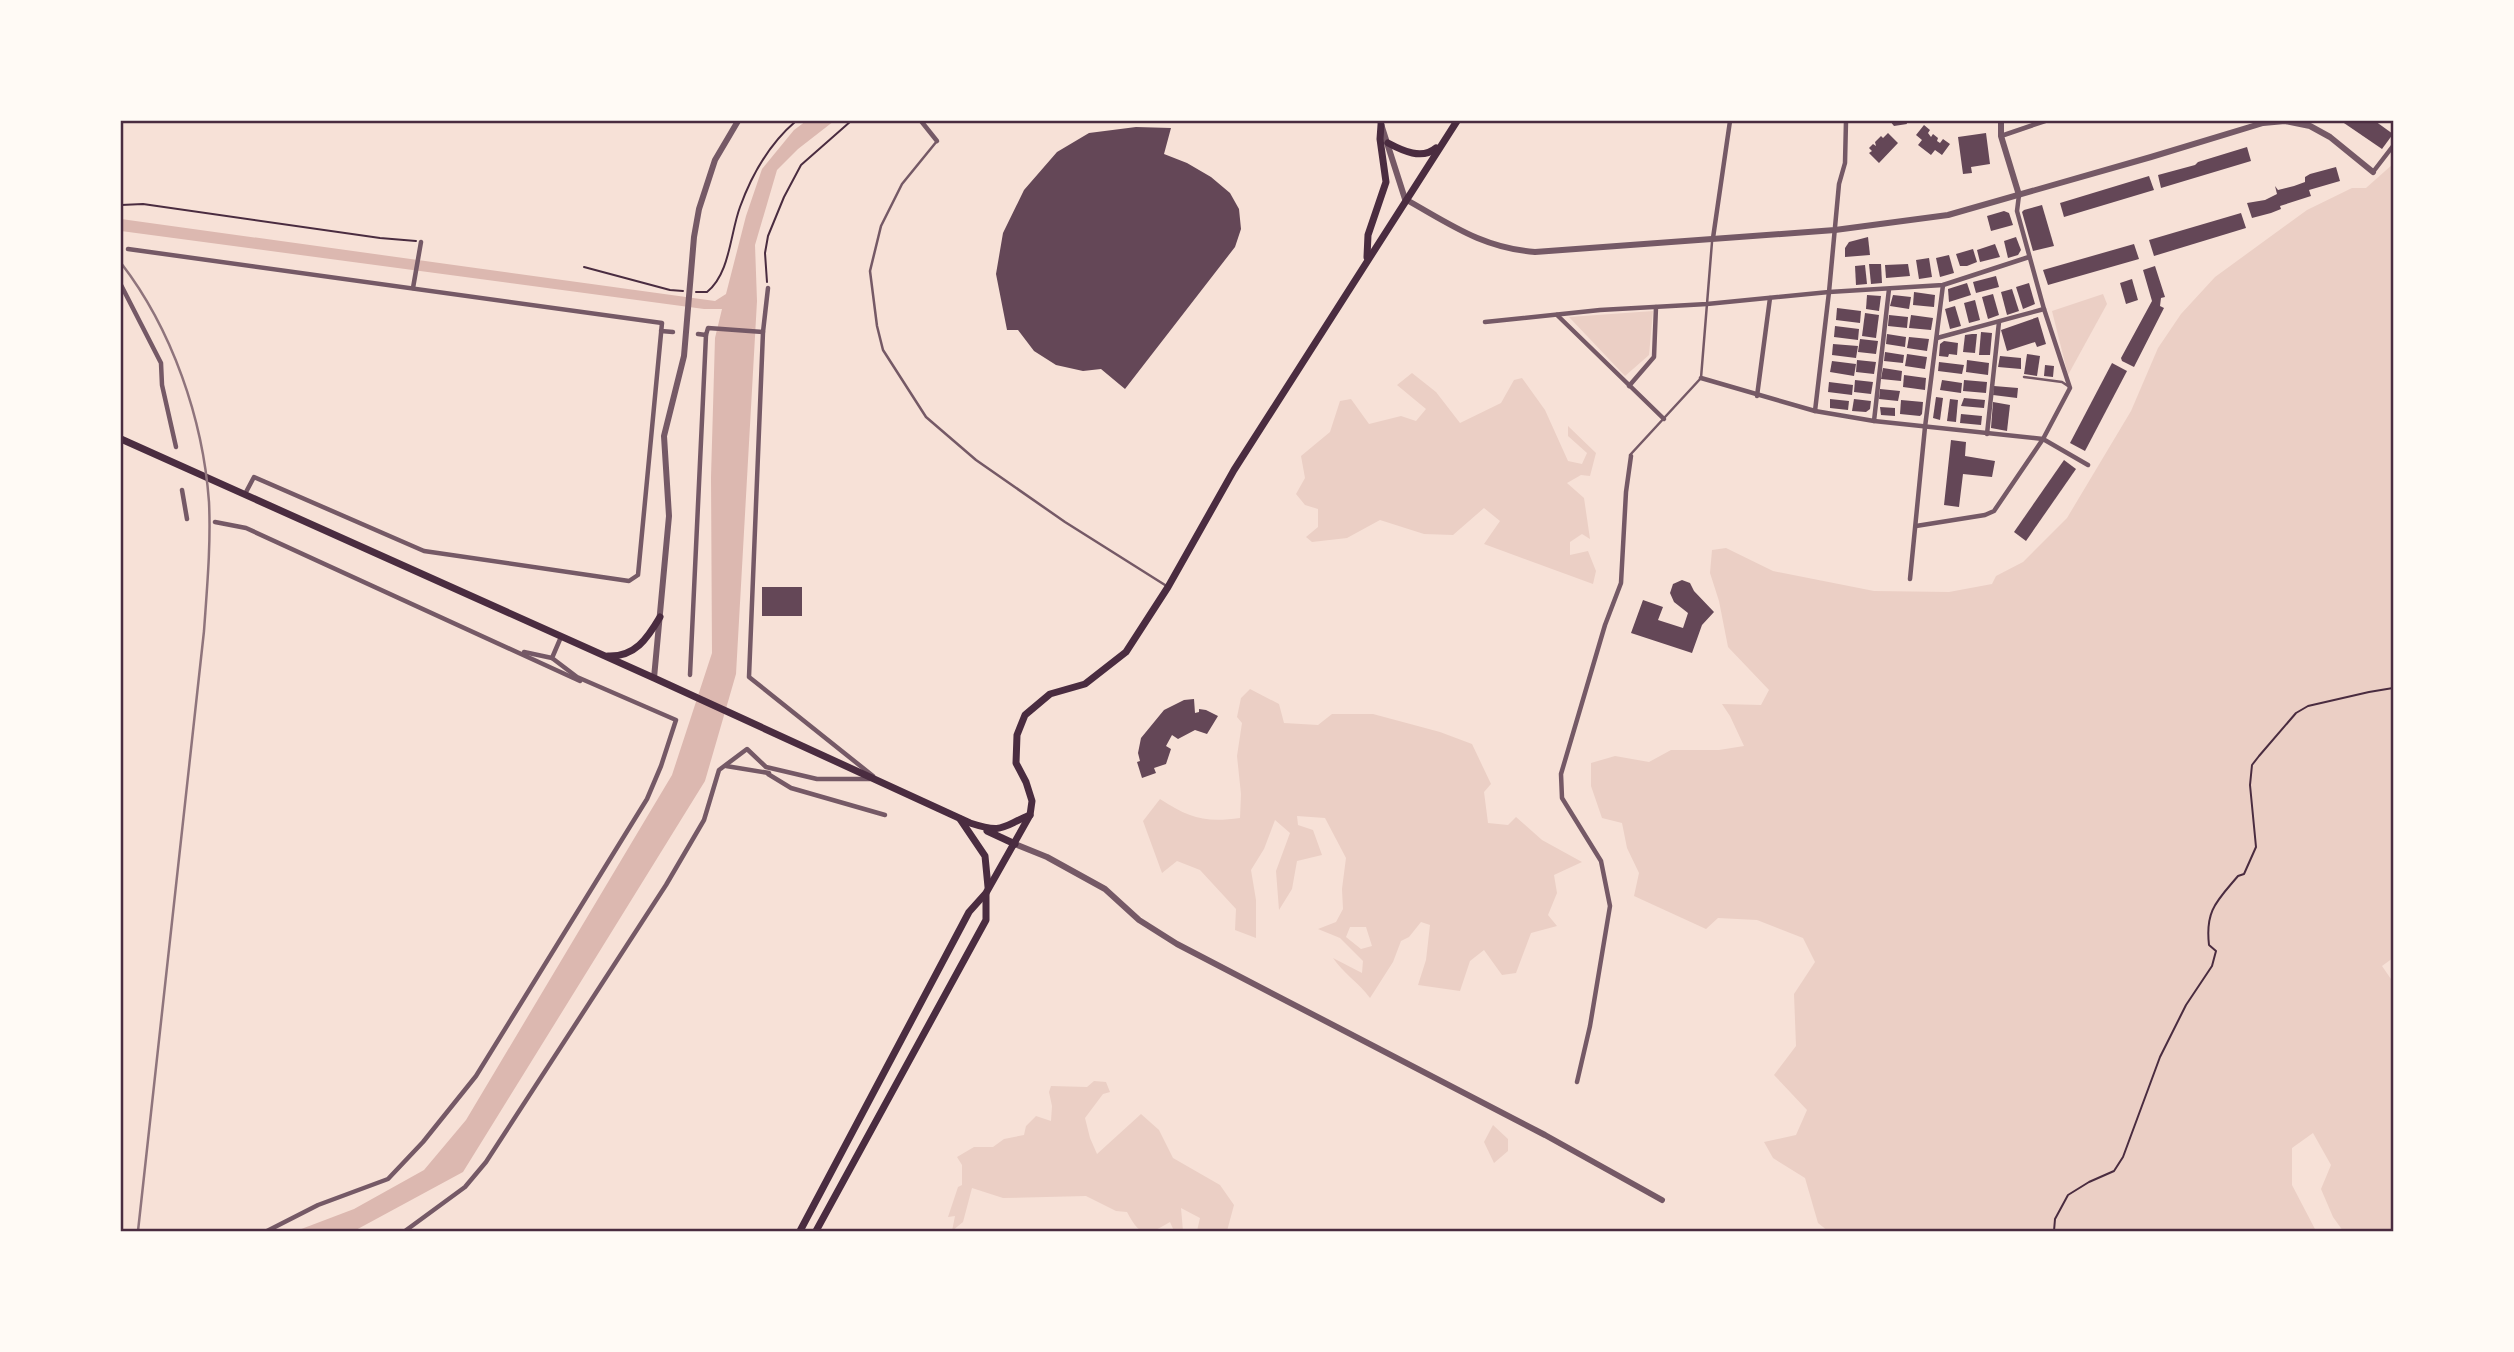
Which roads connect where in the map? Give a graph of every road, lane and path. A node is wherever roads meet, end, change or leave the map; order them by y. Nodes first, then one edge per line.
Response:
1 (738, 121) edge
2 (796, 121) edge
3 (851, 121) edge
4 (921, 121) edge
5 (1457, 121) edge
6 (1730, 121) edge
7 (1846, 121) edge
8 (2001, 121) edge
9 (2045, 121) edge
10 (1381, 123) edge
11 (2001, 136) junction
12 (937, 141) joint
13 (1388, 143) junction
14 (1442, 143) junction
15 (2393, 146) edge
16 (2373, 172) joint
17 (2019, 195) junction
18 (1405, 199) junction
19 (121, 205) edge
20 (1835, 230) junction
21 (1713, 238) junction
22 (421, 242) joint
23 (128, 249) dead end
24 (2029, 257) junction
25 (1366, 260) junction
26 (584, 267) dead end
27 (121, 285) edge
28 (1943, 285) junction
29 (413, 288) junction
30 (768, 288) joint
31 (1889, 289) junction
32 (682, 291) dead end
33 (695, 292) dead end
34 (1829, 292) junction
35 (1770, 298) junction
36 (1707, 304) junction
37 (1656, 307) junction
38 (2044, 309) junction
39 (1557, 315) junction
40 (1485, 322) dead end
41 (1999, 322) junction
42 (661, 331) junction
43 (673, 332) dead end
44 (763, 332) junction
45 (698, 334) dead end
46 (706, 335) junction
47 (1937, 338) junction
48 (2024, 377) dead end
49 (1701, 378) junction
50 (1629, 386) junction
51 (2070, 388) junction
52 (1757, 396) junction
53 (1815, 411) junction
54 (1664, 419) junction
55 (1874, 421) junction
56 (1925, 427) junction
57 (1987, 434) junction
58 (121, 439) edge
59 (2043, 439) junction
60 (176, 447) dead end
61 (1630, 455) joint
62 (2088, 465) dead end
63 (182, 490) dead end
64 (245, 494) junction
65 (187, 519) dead end
66 (215, 522) dead end
67 (1916, 526) junction
68 (1910, 579) dead end
69 (1168, 587) junction
70 (660, 618) junction
71 (561, 636) junction
72 (516, 650) junction
73 (603, 655) junction
74 (552, 658) junction
75 (690, 675) dead end
76 (654, 678) junction
77 (592, 683) junction
78 (2393, 688) edge
79 (725, 765) junction
80 (777, 769) junction
81 (768, 774) junction
82 (871, 779) junction
83 (885, 785) junction
84 (885, 815) dead end
85 (1030, 815) junction
86 (960, 818) junction
87 (970, 823) junction
88 (1015, 844) junction
89 (987, 891) junction
90 (1577, 1082) dead end
91 (1662, 1200) dead end
92 (267, 1231) edge
93 (405, 1231) edge
94 (800, 1231) edge
95 (816, 1231) edge
96 (2054, 1231) edge

1 - 70 street
2 - 33 path
3 - 30 path
4 - 12 street
5 - 14 main road
6 - 21 street
7 - 20 street
8 - 11 street
9 - 11 street
10 - 13 street
10 - 25 main road
11 - 17 street
12 - 69 lane
13 - 14 main road
13 - 18 street
14 - 18 main road
15 - 16 street
16 - 17 street
17 - 20 street
17 - 24 street
18 - 21 street
18 - 25 main road
19 - 22 path
20 - 21 street
20 - 34 street
21 - 36 lane
22 - 29 street
23 - 29 street
24 - 28 street
24 - 38 street
25 - 69 main road
26 - 32 path
27 - 60 street
28 - 31 street
28 - 47 street
29 - 42 street
30 - 44 street
31 - 34 street
31 - 55 street
34 - 35 street
34 - 53 street
35 - 36 street
35 - 52 street
36 - 37 street
36 - 49 lane
37 - 39 street
37 - 50 street
38 - 41 street
38 - 51 street
39 - 40 street
39 - 50 street
41 - 47 street
41 - 57 street
42 - 43 street
42 - 64 street
44 - 46 street
44 - 83 street
45 - 46 street
46 - 75 street
47 - 56 street
48 - 51 lane
49 - 52 street
49 - 54 lane
50 - 54 street
51 - 59 street
52 - 53 street
53 - 55 street
54 - 61 lane
55 - 56 street
56 - 57 street
56 - 67 street
57 - 59 street
58 - 64 main road
59 - 62 street
59 - 67 street
61 - 90 street
63 - 65 street
64 - 71 main road
66 - 72 street
67 - 68 street
69 - 85 main road
70 - 73 main road
70 - 76 street
71 - 73 main road
71 - 74 street
72 - 74 street
72 - 77 street
73 - 76 main road
74 - 77 street
76 - 82 main road
77 - 92 street
78 - 96 path
79 - 80 street
79 - 81 street
79 - 93 street
80 - 81 street
80 - 82 street
81 - 84 street
82 - 83 main road
83 - 86 main road
85 - 87 main road
85 - 88 main road
86 - 87 main road
86 - 89 main road
87 - 88 main road
88 - 89 main road
88 - 91 street
89 - 94 main road
89 - 95 main road

